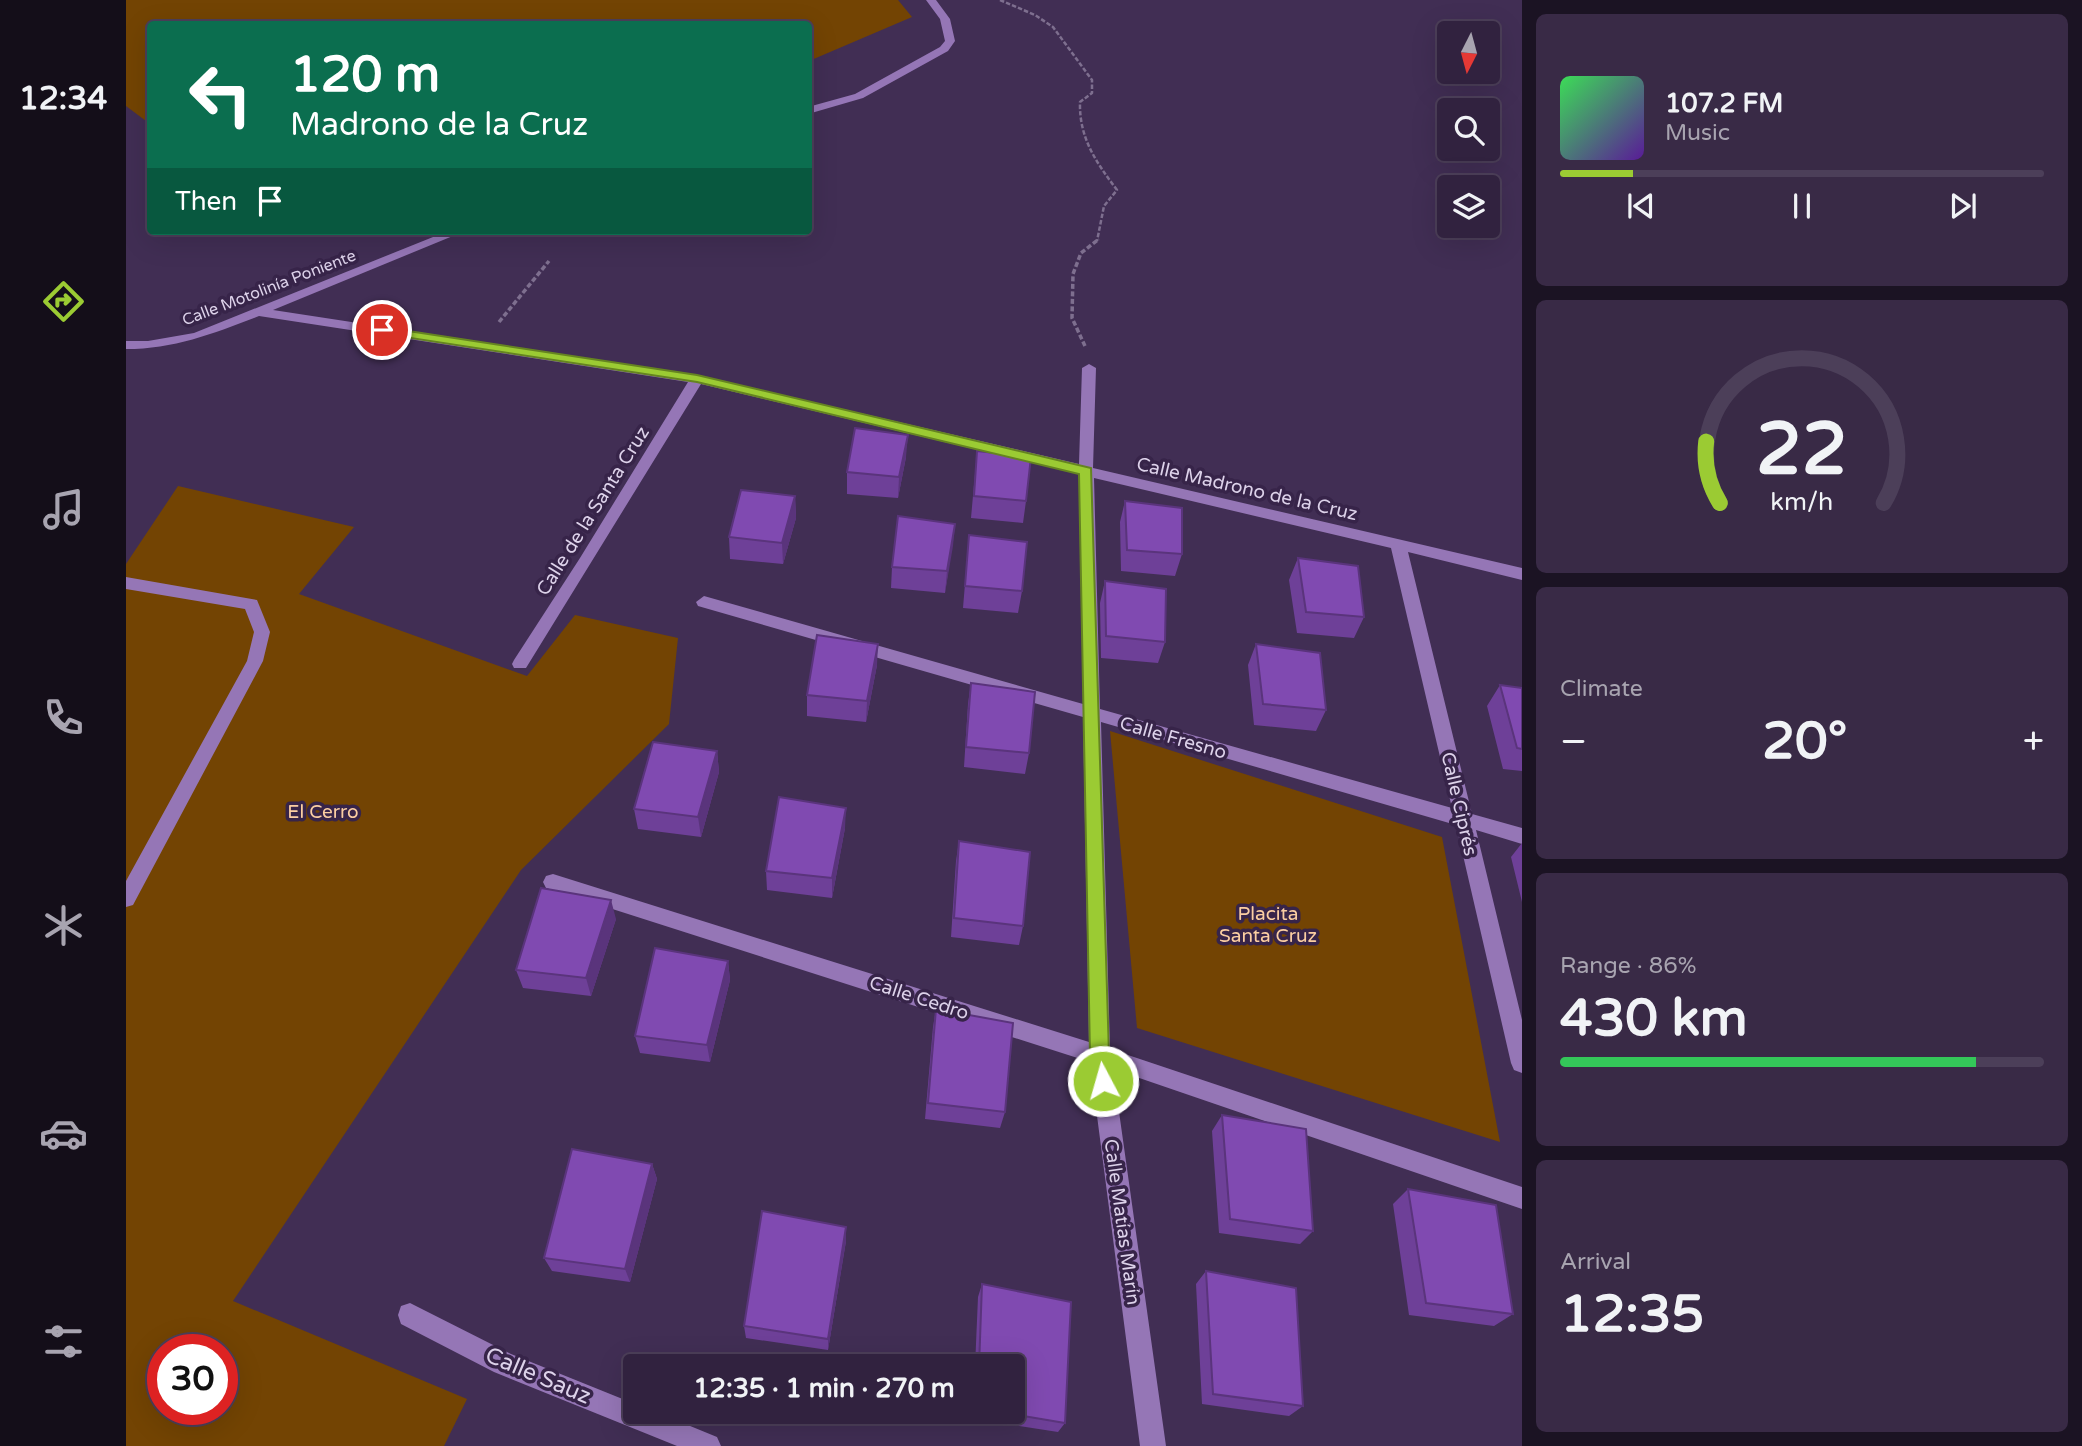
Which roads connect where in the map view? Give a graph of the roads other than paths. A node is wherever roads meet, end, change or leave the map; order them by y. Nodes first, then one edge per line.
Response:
1 (931, 0) edge
2 (812, 110) edge
3 (449, 235) edge
4 (259, 312) junction
5 (126, 345) edge
6 (1089, 368) road end
7 (697, 379) junction
8 (1086, 471) junction
9 (1398, 545) junction
10 (1522, 574) edge
11 (126, 583) edge
12 (704, 602) dead end
13 (520, 664) dead end
14 (1092, 714) junction
15 (1463, 821) junction
16 (1522, 836) edge
17 (553, 882) dead end
18 (126, 899) edge
19 (1100, 1055) junction
20 (1522, 1063) edge
21 (1522, 1198) edge
22 (410, 1315) dead end
23 (708, 1446) edge
24 (1153, 1446) edge

1 - 2 street
3 - 4 street, Calle Motolinía Poniente
4 - 5 street, Calle Motolinía Poniente
4 - 7 street, Calle Madrono de la Cruz
6 - 8 street, Calle Matías Marín
7 - 8 street, Calle Madrono de la Cruz
7 - 13 street, Calle de la Santa Cruz
8 - 9 street, Calle Madrono de la Cruz
8 - 14 street, Calle Matías Marín
9 - 10 street, Calle Madrono de la Cruz
9 - 15 street, Calle Ciprés
11 - 18 street
12 - 14 street, Calle Fresno
14 - 15 street, Calle Fresno
14 - 19 street, Calle Matías Marín
15 - 16 street, Calle Fresno
15 - 20 street, Calle Ciprés
17 - 19 street, Calle Cedro
19 - 21 street, Calle Cedro
19 - 24 street, Calle Matías Marín
22 - 23 street, Calle Sauz

